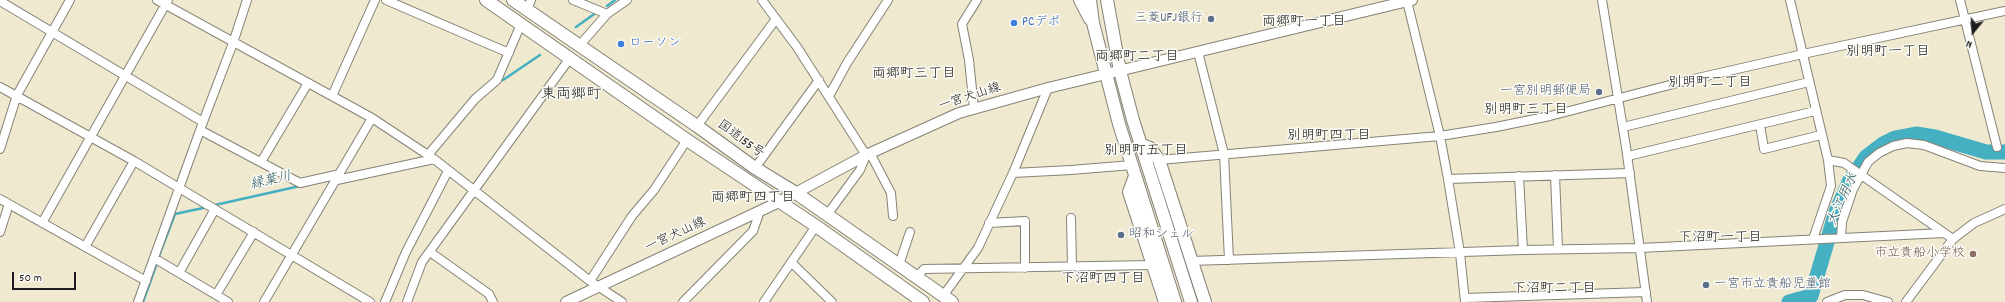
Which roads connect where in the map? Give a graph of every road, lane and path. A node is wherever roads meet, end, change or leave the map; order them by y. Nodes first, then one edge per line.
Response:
1 (70, 0) edge
2 (156, 0) edge
3 (247, 0) edge
4 (375, 0) edge
5 (386, 0) edge
6 (486, 0) edge
7 (513, 0) edge
8 (573, 0) edge
9 (627, 0) edge
10 (762, 0) edge
11 (888, 0) edge
12 (977, 0) edge
13 (1080, 0) edge
14 (1090, 0) edge
15 (1108, 0) edge
16 (1602, 0) edge
17 (1790, 0) edge
18 (1960, 0) edge
19 (0, 1) edge
20 (1410, 1) edge
21 (166, 3) edge
22 (529, 5) edge
23 (2005, 11) edge
24 (607, 14) junction
25 (776, 19) junction
26 (1965, 20) junction
27 (521, 24) junction
28 (1093, 24) junction
29 (52, 32) junction
30 (233, 43) junction
31 (579, 46) junction
32 (1198, 52) junction
33 (509, 53) junction
34 (1803, 54) junction
35 (570, 58) junction
36 (1120, 71) junction
37 (1106, 74) junction
38 (126, 76) junction
39 (819, 80) junction
40 (1809, 82) junction
41 (308, 83) junction
42 (0, 87) edge
43 (1048, 88) junction
44 (17, 95) junction
45 (332, 96) junction
46 (829, 96) junction
47 (1618, 100) junction
48 (974, 109) junction
49 (1815, 112) junction
50 (372, 118) junction
51 (1760, 125) junction
52 (201, 126) junction
53 (697, 126) junction
54 (1623, 127) junction
55 (1820, 135) junction
56 (91, 136) junction
57 (1440, 136) junction
58 (687, 140) junction
59 (1140, 144) junction
60 (1997, 147) dead end
61 (0, 149) edge
62 (868, 154) junction
63 (1224, 154) junction
64 (1628, 156) junction
65 (431, 157) junction
66 (1159, 160) junction
67 (1828, 160) junction
68 (134, 161) junction
69 (261, 162) junction
70 (754, 168) junction
71 (2005, 168) edge
72 (1134, 170) junction
73 (448, 171) junction
74 (1013, 173) junction
75 (1630, 173) junction
76 (1860, 174) junction
77 (1555, 175) junction
78 (1519, 176) junction
79 (339, 177) junction
80 (1448, 179) junction
81 (180, 188) junction
82 (473, 190) junction
83 (796, 194) junction
84 (0, 199) edge
85 (779, 202) junction
86 (9, 204) junction
87 (215, 209) junction
88 (2005, 209) edge
89 (760, 211) junction
90 (827, 215) junction
91 (893, 216) dead end
92 (1071, 218) dead end
93 (42, 223) junction
94 (989, 223) junction
95 (816, 226) junction
96 (0, 232) edge
97 (254, 232) junction
98 (910, 232) dead end
99 (1944, 233) junction
100 (1840, 238) junction
101 (1817, 239) junction
102 (1953, 239) junction
103 (85, 247) junction
104 (1640, 248) junction
105 (1558, 249) junction
106 (1523, 250) junction
107 (430, 252) junction
108 (1460, 253) junction
109 (293, 255) junction
110 (154, 258) junction
111 (1229, 260) junction
112 (1192, 261) junction
113 (791, 262) junction
114 (899, 265) junction
115 (1072, 265) junction
116 (1152, 265) junction
117 (964, 268) junction
118 (1025, 268) junction
119 (179, 273) junction
120 (916, 277) junction
121 (146, 281) junction
122 (594, 283) junction
123 (1646, 292) junction
124 (216, 295) junction
125 (948, 299) edge
126 (1465, 300) edge
127 (138, 302) edge
128 (228, 302) edge
129 (264, 302) edge
130 (370, 302) edge
131 (385, 302) edge
132 (407, 302) edge
133 (493, 302) edge
134 (567, 302) edge
135 (622, 302) edge
136 (683, 302) edge
137 (764, 302) edge
138 (832, 302) edge
139 (923, 302) edge
140 (1165, 302) edge
141 (1175, 302) edge
142 (1191, 302) edge
143 (1205, 302) edge
144 (1647, 302) edge
145 (1826, 302) edge
146 (1888, 302) edge
147 (1906, 302) edge

1 - 29 street
2 - 21 street
3 - 30 street
4 - 45 street
5 - 33 street
6 - 27 highway
7 - 22 highway, 国道155号
8 - 24 street
9 - 24 street
10 - 25 street
11 - 46 street
12 - 48 street
13 - 28 highway
14 - 28 highway
15 - 36 highway
16 - 47 street
17 - 34 street
18 - 26 street
19 - 29 street
20 - 32 main road, 一宮犬山線
20 - 57 street
21 - 30 street
21 - 38 street
22 - 31 highway, 国道155号
23 - 26 street
24 - 31 street
25 - 39 street
25 - 53 street
26 - 34 street
26 - 60 street
27 - 33 street
27 - 35 highway
28 - 37 highway
29 - 38 street
29 - 44 street
30 - 41 street
30 - 52 street
31 - 53 highway, 国道155号
32 - 36 main road, 一宮犬山線
32 - 63 street
33 - 65 street
34 - 40 street
34 - 47 street
35 - 58 highway
35 - 82 street
36 - 37 main road, 一宮犬山線
36 - 59 highway
37 - 43 main road, 一宮犬山線
37 - 72 highway
38 - 52 street
38 - 56 street
39 - 46 street
39 - 70 street
40 - 49 street
40 - 54 street
41 - 45 street
41 - 69 street
42 - 44 street
43 - 48 main road, 一宮犬山線
43 - 74 street
44 - 56 street
44 - 61 street
45 - 50 street
46 - 62 street
47 - 54 street
47 - 57 street
48 - 62 main road, 一宮犬山線
49 - 51 street
49 - 55 street
50 - 65 street
50 - 79 street
51 - 55 street
51 - 64 street
52 - 69 street
52 - 81 street
53 - 70 highway, 国道155号
54 - 64 street
55 - 67 street
56 - 68 street
56 - 93 street
57 - 63 street
57 - 80 street
58 - 85 highway
58 - 122 street
59 - 66 highway
59 - 142 highway
62 - 83 main road, 一宮犬山線
62 - 90 street
62 - 91 street
63 - 66 street
63 - 111 street
64 - 75 street
65 - 73 street
65 - 79 street
66 - 112 highway
67 - 76 street
67 - 101 street
68 - 81 street
68 - 103 street
69 - 79 street
70 - 83 highway, 国道155号
71 - 76 street
72 - 74 street
72 - 116 highway
72 - 141 highway
73 - 82 street
73 - 131 street
74 - 94 street
75 - 77 street
75 - 104 street
76 - 99 street
76 - 100 street
77 - 78 street
77 - 105 street
78 - 80 street
78 - 106 street
79 - 109 street
80 - 108 street
81 - 87 street
81 - 110 street
82 - 107 street
82 - 122 street
83 - 85 main road, 一宮犬山線
83 - 90 highway, 国道155号
84 - 86 street
85 - 89 main road, 一宮犬山線
85 - 95 highway
86 - 93 street
86 - 96 street
87 - 97 street
87 - 119 street
88 - 102 street
89 - 122 main road, 一宮犬山線
89 - 136 street
90 - 114 highway, 国道155号
92 - 115 street
93 - 103 street
94 - 117 street
94 - 118 street
95 - 113 street
95 - 139 highway
97 - 109 street
97 - 124 street
98 - 114 street
99 - 100 street
99 - 102 street
100 - 101 street
101 - 104 street
102 - 147 street
103 - 121 street
104 - 105 street
104 - 123 street
105 - 106 street
106 - 108 street
107 - 132 street
107 - 133 street
108 - 111 street
108 - 126 street
109 - 129 street
109 - 130 street
110 - 119 street
110 - 121 street
111 - 112 street
112 - 143 highway
113 - 137 street
113 - 138 street
114 - 120 highway, 国道155号
115 - 116 street
115 - 118 street
116 - 140 highway
117 - 118 street
117 - 120 street
117 - 125 street
119 - 124 street
120 - 125 highway, 国道155号
121 - 127 street
122 - 134 main road, 一宮犬山線
122 - 135 street
123 - 126 street
123 - 144 street
124 - 128 street
145 - 146 street

